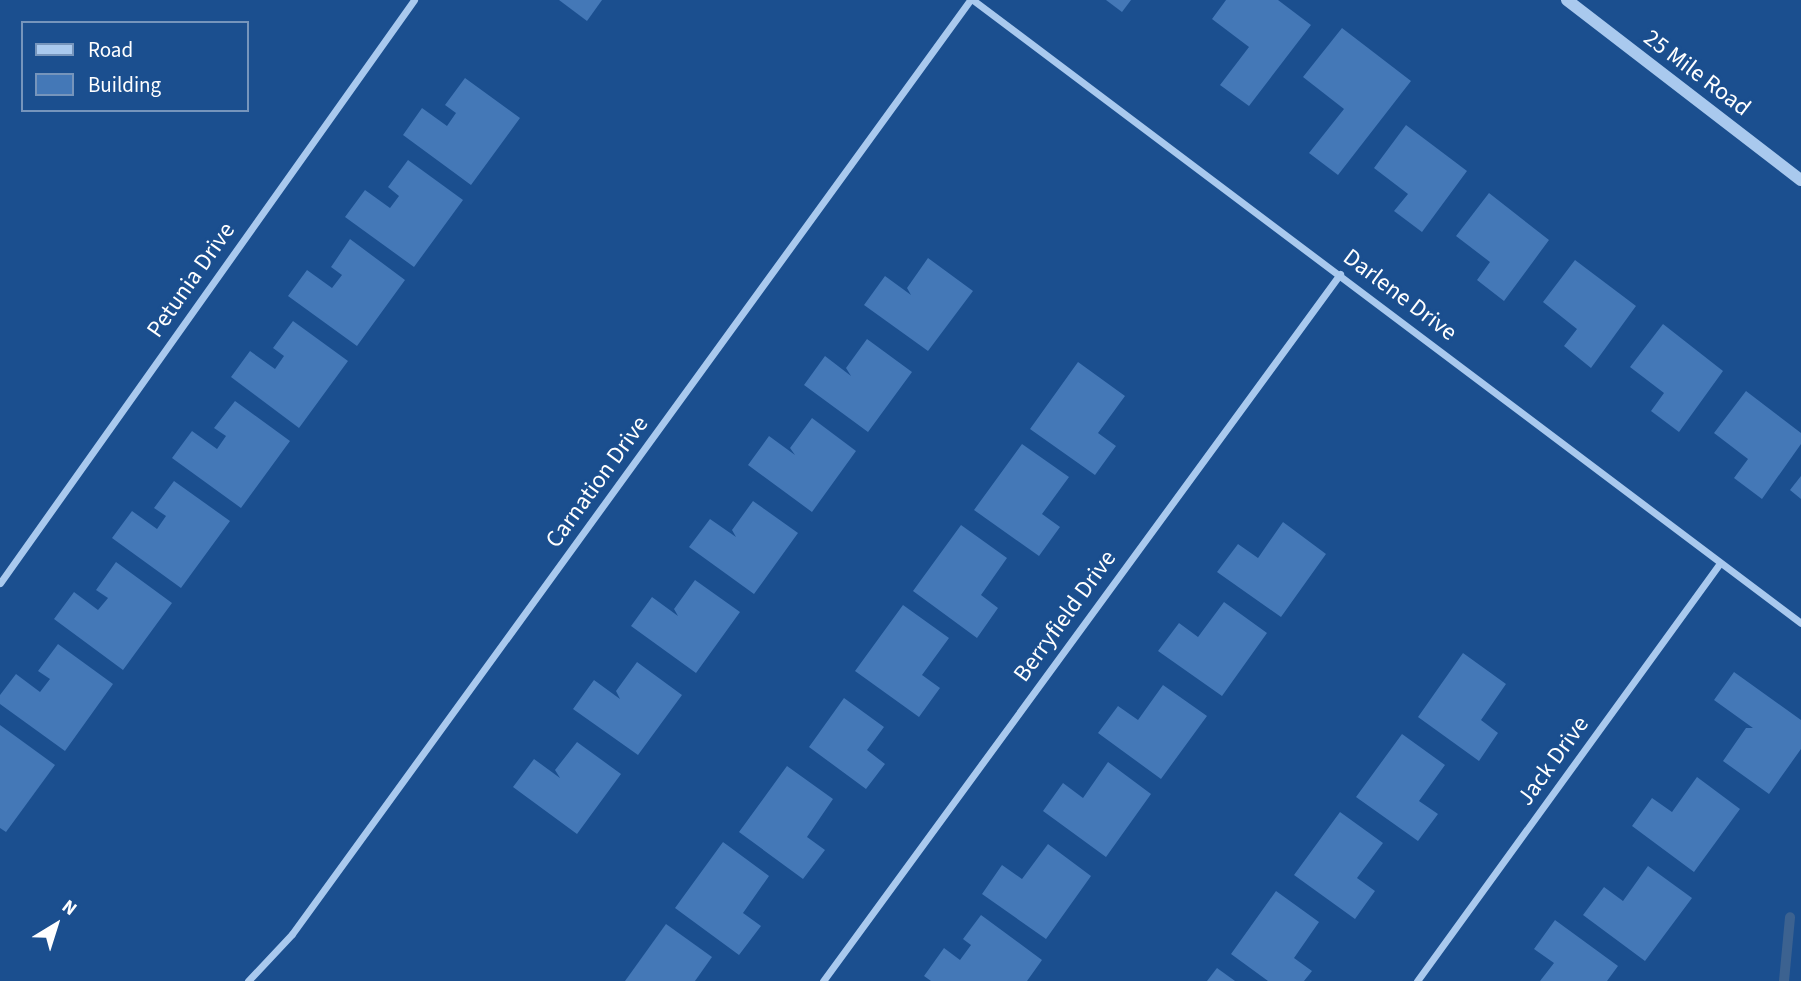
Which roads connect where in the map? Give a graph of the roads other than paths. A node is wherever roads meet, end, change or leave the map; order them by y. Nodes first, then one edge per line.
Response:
1 (414, 0) edge
2 (972, 0) edge
3 (1567, 0) edge
4 (1801, 180) edge
5 (1340, 274) junction
6 (1720, 563) junction
7 (0, 583) edge
8 (1801, 622) edge
9 (248, 981) edge
10 (823, 981) edge
11 (1417, 981) edge

1 - 7 street, Petunia Drive
2 - 5 street, Darlene Drive
2 - 9 street, Carnation Drive
3 - 4 street, 25 Mile Road
5 - 6 street, Darlene Drive
5 - 10 street, Berryfield Drive
6 - 8 street, Darlene Drive
6 - 11 street, Jack Drive

